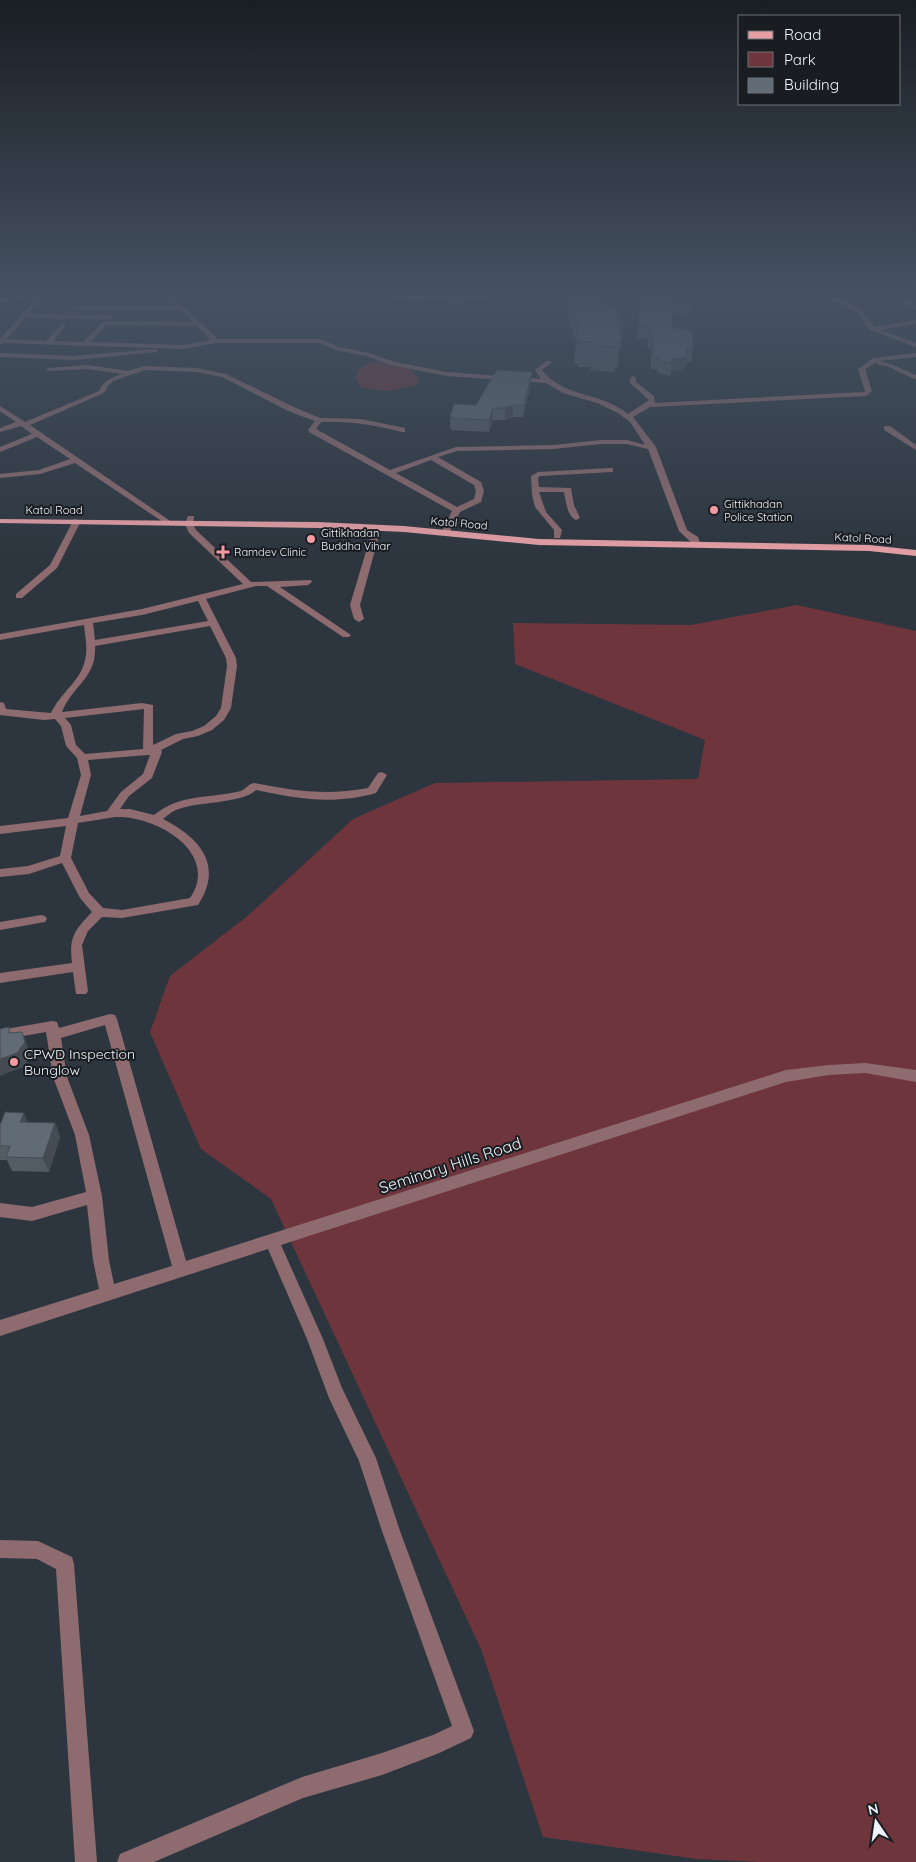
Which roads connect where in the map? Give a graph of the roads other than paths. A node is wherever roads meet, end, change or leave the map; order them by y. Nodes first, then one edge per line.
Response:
1 (109, 383) edge
2 (239, 383) edge
3 (548, 383) edge
4 (633, 383) edge
5 (866, 383) edge
6 (650, 405) junction
7 (0, 408) edge
8 (628, 416) junction
9 (319, 420) junction
10 (24, 424) junction
11 (887, 428) dead end
12 (0, 430) edge
13 (402, 430) dead end
14 (38, 434) junction
15 (916, 436) edge
16 (901, 438) junction
17 (652, 447) junction
18 (916, 448) edge
19 (0, 450) edge
20 (432, 457) junction
21 (75, 460) junction
22 (610, 470) dead end
23 (388, 472) junction
24 (0, 476) edge
25 (534, 489) junction
26 (457, 510) junction
27 (0, 516) edge
28 (576, 518) dead end
29 (163, 520) junction
30 (0, 521) edge
31 (78, 521) junction
32 (190, 521) junction
33 (377, 528) junction
34 (447, 531) junction
35 (557, 536) junction
36 (696, 542) junction
37 (916, 548) edge
38 (916, 553) edge
39 (308, 582) dead end
40 (248, 584) junction
41 (272, 585) junction
42 (19, 596) dead end
43 (201, 598) junction
44 (359, 619) dead end
45 (88, 621) junction
46 (212, 623) junction
47 (346, 635) dead end
48 (0, 637) edge
49 (90, 644) junction
50 (0, 705) edge
51 (56, 714) junction
52 (148, 752) junction
53 (82, 757) junction
54 (382, 775) dead end
55 (110, 815) junction
56 (72, 821) junction
57 (154, 821) junction
58 (0, 830) edge
59 (65, 858) junction
60 (0, 873) edge
61 (99, 912) junction
62 (41, 919) dead end
63 (0, 926) edge
64 (78, 967) junction
65 (0, 978) edge
66 (81, 991) dead end
67 (54, 1035) junction
68 (0, 1036) edge
69 (916, 1076) edge
70 (94, 1196) junction
71 (0, 1210) edge
72 (272, 1240) junction
73 (181, 1270) junction
74 (108, 1293) junction
75 (0, 1328) edge
76 (0, 1549) edge
77 (86, 1862) edge
78 (128, 1862) edge

1 - 10 street
2 - 9 street
3 - 8 street
4 - 6 street
5 - 6 street
6 - 8 street
7 - 10 street
8 - 17 street
9 - 13 street
9 - 23 street
10 - 12 street
10 - 14 street
11 - 16 street
14 - 19 street
14 - 21 street
15 - 16 street
16 - 18 street
17 - 20 street
17 - 36 street
20 - 23 street
20 - 26 street
21 - 24 street
21 - 29 street
22 - 25 street
23 - 26 street
25 - 28 street
25 - 35 street
26 - 34 street
27 - 29 main road, Katol Road
29 - 31 main road, Katol Road
29 - 32 main road, Katol Road
30 - 31 main road, Katol Road
31 - 42 street
32 - 33 main road, Katol Road
32 - 34 main road, Katol Road
32 - 40 street
33 - 34 main road, Katol Road
33 - 44 street
34 - 35 main road, Katol Road
34 - 36 main road, Katol Road
35 - 36 main road, Katol Road
36 - 37 main road, Katol Road
36 - 38 main road, Katol Road
39 - 41 street
40 - 41 street
40 - 43 street
41 - 47 street
43 - 45 street
43 - 46 street
45 - 48 street
45 - 49 street
46 - 49 street
46 - 52 street
49 - 51 street
50 - 51 street
51 - 52 street
51 - 53 street
52 - 53 street
52 - 55 street
53 - 56 street
54 - 57 street
55 - 56 street
55 - 57 street
56 - 58 street
56 - 59 street
57 - 61 street
59 - 60 street
59 - 61 street
61 - 64 street
62 - 63 street
64 - 65 street
64 - 66 street
67 - 68 street
67 - 70 street
67 - 73 street
69 - 72 street, Seminary Hills Road
70 - 71 street
70 - 74 street
72 - 73 street, Seminary Hills Road
72 - 78 street
73 - 74 street, Seminary Hills Road
74 - 75 street, Seminary Hills Road
76 - 77 street

